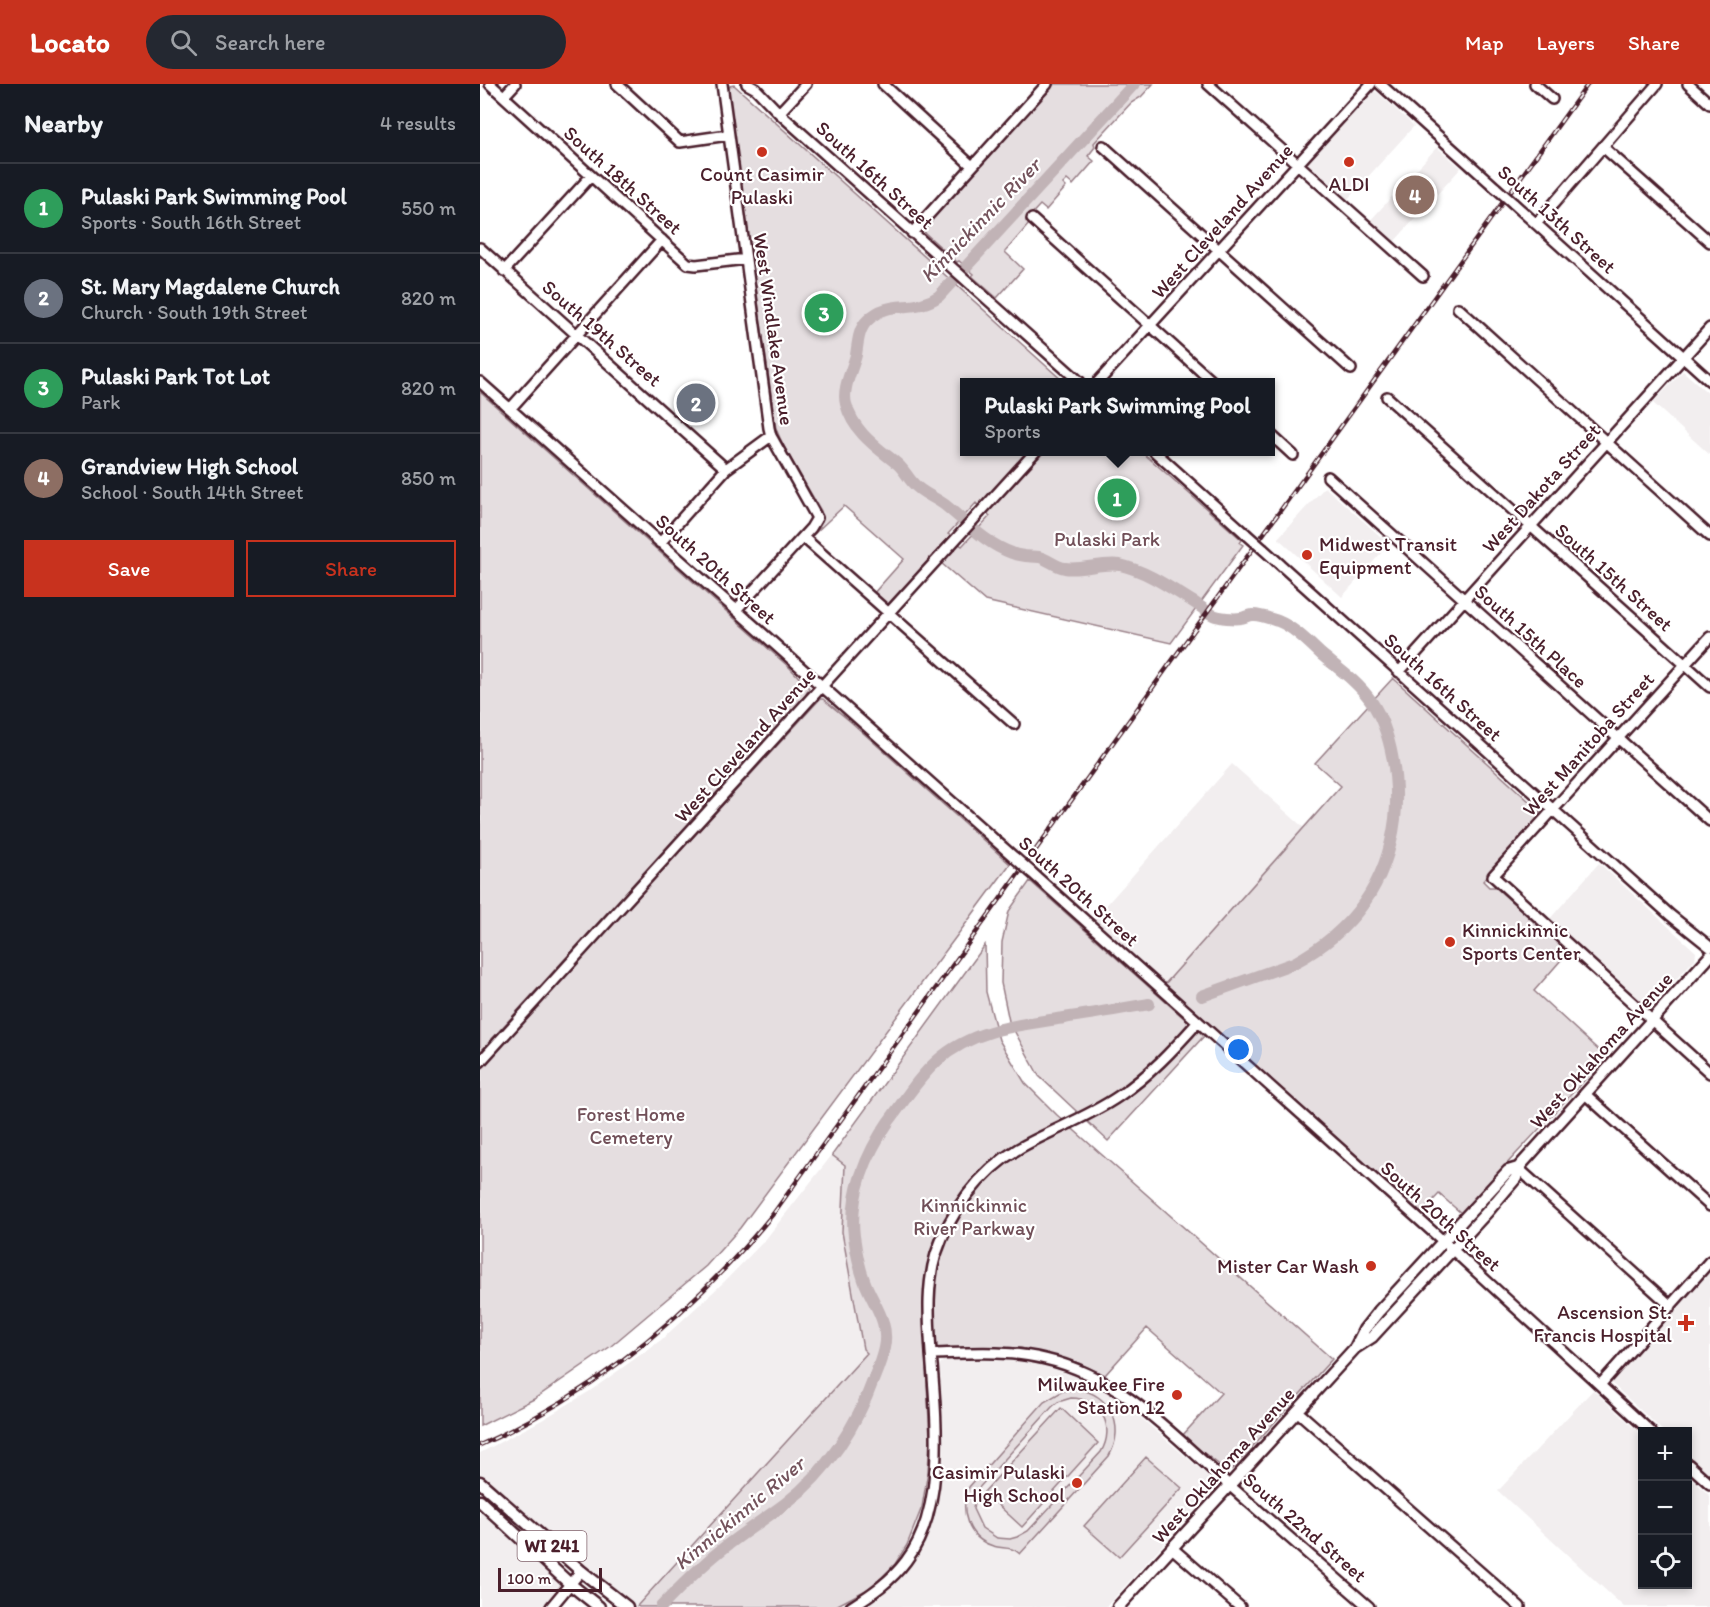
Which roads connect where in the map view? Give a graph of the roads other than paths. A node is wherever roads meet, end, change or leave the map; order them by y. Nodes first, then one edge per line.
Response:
1 (490, 84) edge
2 (515, 84) edge
3 (617, 84) edge
4 (806, 84) edge
5 (883, 84) edge
6 (1208, 84) edge
7 (1371, 84) edge
8 (1380, 84) edge
9 (1535, 84) edge
10 (1657, 84) edge
11 (1688, 84) edge
12 (724, 86) edge
13 (752, 86) edge
14 (1041, 86) edge
15 (504, 96) junction
16 (1552, 99) dead end
17 (1710, 104) edge
18 (779, 113) junction
19 (728, 135) junction
20 (1103, 146) dead end
21 (1603, 147) junction
22 (1298, 165) junction
23 (972, 166) junction
24 (591, 176) junction
25 (1032, 219) dead end
26 (1536, 224) junction
27 (912, 233) junction
28 (662, 240) junction
29 (1710, 242) edge
30 (480, 248) edge
31 (1219, 251) junction
32 (746, 259) junction
33 (504, 271) junction
34 (1423, 276) dead end
35 (1458, 308) dead end
36 (1150, 326) junction
37 (1710, 328) edge
38 (576, 335) junction
39 (1684, 358) junction
40 (1351, 369) dead end
41 (1075, 378) edge
42 (1102, 378) edge
43 (1208, 378) edge
44 (1710, 381) edge
45 (480, 382) edge
46 (1388, 397) dead end
47 (510, 409) junction
48 (771, 436) junction
49 (1275, 439) edge
50 (1606, 442) junction
51 (1293, 455) dead end
52 (1031, 456) edge
53 (1159, 456) edge
54 (726, 469) junction
55 (1328, 477) dead end
56 (1531, 526) junction
57 (1710, 536) edge
58 (803, 537) junction
59 (660, 543) junction
60 (1464, 599) junction
61 (736, 610) junction
62 (889, 613) junction
63 (1710, 637) edge
64 (1684, 664) junction
65 (1399, 672) junction
66 (821, 687) junction
67 (1710, 687) edge
68 (1014, 724) dead end
69 (1618, 738) junction
70 (1553, 810) junction
71 (1710, 821) edge
72 (1710, 947) edge
73 (1710, 956) edge
74 (1651, 1020) junction
75 (1198, 1022) junction
76 (480, 1062) edge
77 (1710, 1073) edge
78 (1585, 1094) junction
79 (1518, 1168) junction
80 (1710, 1206) edge
81 (1443, 1241) junction
82 (1452, 1250) junction
83 (1710, 1261) edge
84 (1398, 1290) junction
85 (1407, 1299) junction
86 (1671, 1306) junction
87 (1355, 1348) junction
88 (931, 1354) junction
89 (1600, 1385) junction
90 (1297, 1411) junction
91 (1647, 1427) edge
92 (1692, 1468) edge
93 (480, 1482) edge
94 (1710, 1484) edge
95 (1229, 1485) junction
96 (480, 1501) edge
97 (1172, 1548) junction
98 (581, 1571) junction
99 (570, 1584) junction
100 (551, 1607) edge
101 (599, 1607) edge
102 (626, 1607) edge
103 (851, 1607) edge
104 (1118, 1607) edge
105 (1240, 1607) edge
106 (1369, 1607) edge
107 (1520, 1607) edge

1 - 15 street, South 18th Street
2 - 15 street
3 - 19 street
4 - 18 street
5 - 23 street
6 - 22 street
7 - 22 street, West Cleveland Avenue
8 - 26 street, South 13th Street, bridge
9 - 16 street
10 - 21 street
11 - 17 street
12 - 19 street, West Windlake Avenue
13 - 18 street, South 16th Street
14 - 23 street
15 - 24 street, South 18th Street
18 - 27 street, South 16th Street
19 - 32 street, West Windlake Avenue
20 - 31 street
21 - 26 street
21 - 29 street
22 - 31 street, West Cleveland Avenue
22 - 34 street
23 - 27 street
24 - 28 street, South 18th Street
24 - 33 street
25 - 36 street
26 - 39 street, South 13th Street
27 - 41 street, South 16th Street
28 - 32 street, South 18th Street
28 - 38 street
30 - 33 street, South 19th Street
31 - 36 street, West Cleveland Avenue
31 - 40 street
32 - 48 street, West Windlake Avenue
33 - 38 street, South 19th Street
35 - 50 street
36 - 42 street, West Cleveland Avenue
36 - 43 street
37 - 39 street, West Dakota Street
38 - 47 street
38 - 54 street, South 19th Street
39 - 44 street, South 13th Street
39 - 50 street, West Dakota Street
45 - 47 street, South 20th Street
46 - 56 street, South 15th Street
47 - 59 street, South 20th Street
48 - 54 street
48 - 58 street, West Windlake Avenue
49 - 51 street
50 - 56 street, West Dakota Street
50 - 57 street
52 - 62 street, West Cleveland Avenue
53 - 65 street, South 16th Street, bridge
54 - 59 street
55 - 60 street, South 15th Place
56 - 60 street, West Dakota Street
56 - 64 street, South 15th Street
58 - 61 street, West Windlake Avenue
58 - 62 street
59 - 61 street, South 20th Street
60 - 65 street, West Dakota Street
60 - 69 street, South 15th Place
61 - 66 street, South 20th Street
62 - 66 street, West Cleveland Avenue
62 - 68 street
63 - 64 street, West Manitoba Street
64 - 67 street, South 15th Street
64 - 69 street, West Manitoba Street
65 - 70 street, South 16th Street
66 - 75 street, South 20th Street, bridge
66 - 76 street, West Cleveland Avenue
69 - 70 street, West Manitoba Street
69 - 71 street, South 15th Place
70 - 72 street, South 16th Street
70 - 74 street, West Manitoba Street
73 - 74 main road, West Oklahoma Avenue
74 - 77 street
74 - 78 main road, West Oklahoma Avenue
75 - 81 street, South 20th Street
75 - 88 street
78 - 79 main road, West Oklahoma Avenue
78 - 80 street
79 - 81 main road, West Oklahoma Avenue
79 - 82 main road, West Oklahoma Avenue
79 - 86 street
81 - 82 street, South 20th Street
81 - 84 main road, West Oklahoma Avenue
82 - 85 main road, West Oklahoma Avenue
82 - 89 street, South 20th Street
83 - 86 street
84 - 85 main road
84 - 87 main road, West Oklahoma Avenue
85 - 87 main road, West Oklahoma Avenue
86 - 89 street
87 - 90 main road, West Oklahoma Avenue
88 - 95 street, South 22nd Street
88 - 103 street
89 - 91 street, South 20th Street
90 - 95 main road, West Oklahoma Avenue
90 - 107 street
92 - 94 street
93 - 98 main road, WI 241
95 - 97 main road, West Oklahoma Avenue
95 - 106 street, South 22nd Street
96 - 99 main road, WI 241
97 - 104 main road, West Oklahoma Avenue
97 - 105 street
98 - 99 street
98 - 102 main road, WI 241
99 - 100 street
99 - 101 main road, WI 241

